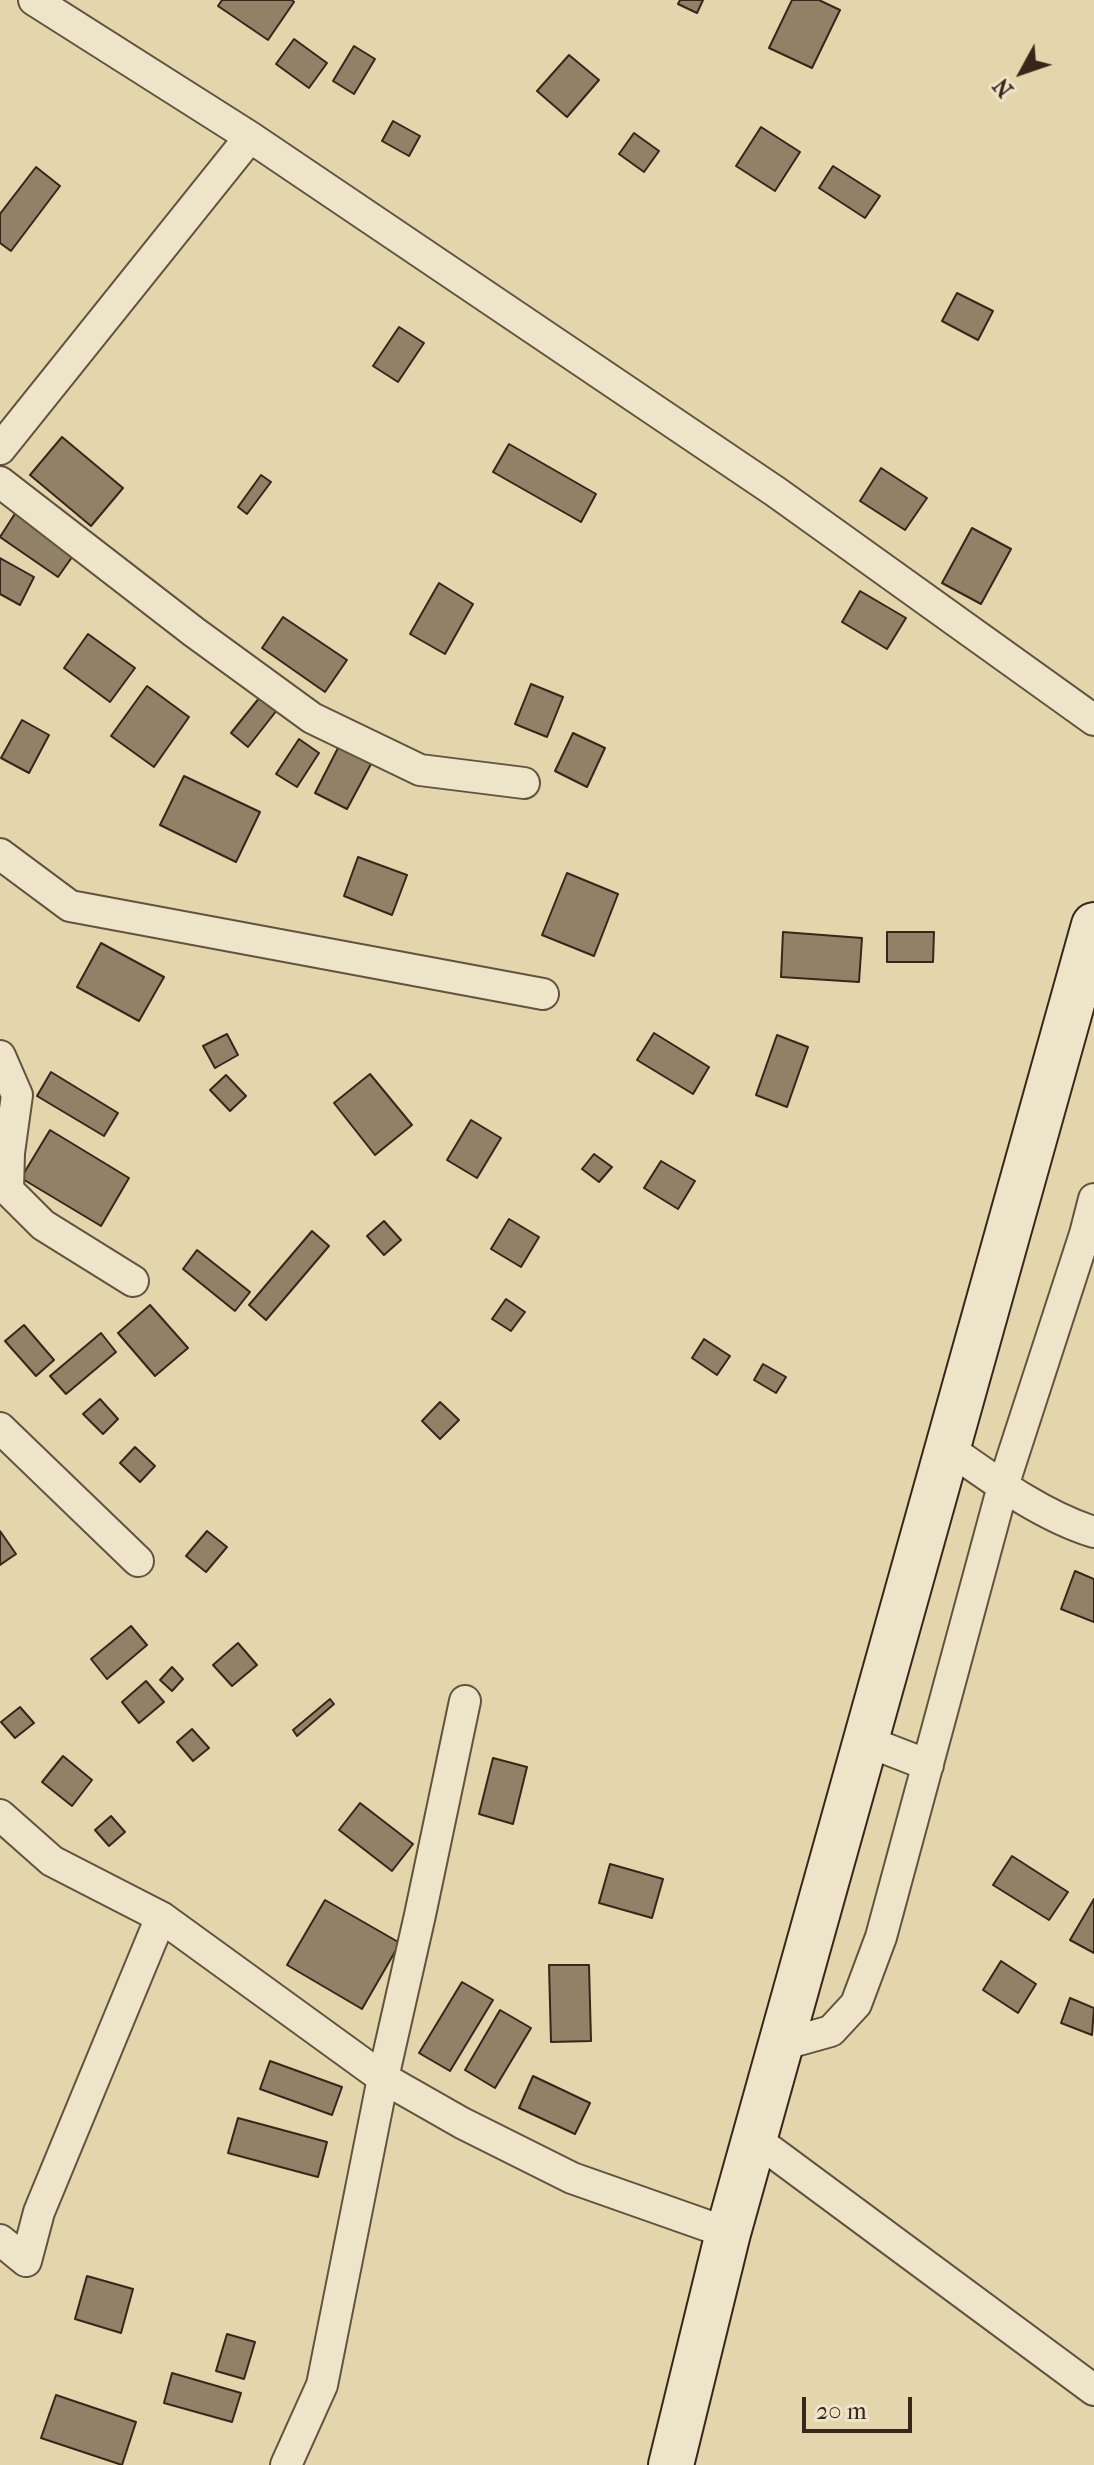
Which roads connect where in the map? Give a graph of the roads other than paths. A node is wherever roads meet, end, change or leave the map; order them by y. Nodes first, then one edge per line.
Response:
1 (34, 0) edge
2 (250, 137) junction
3 (0, 449) edge
4 (0, 482) edge
5 (1094, 720) edge
6 (524, 783) dead end
7 (0, 854) edge
8 (1094, 925) edge
9 (543, 994) dead end
10 (0, 1056) edge
11 (1094, 1199) edge
12 (133, 1281) dead end
13 (2, 1435) edge
14 (948, 1448) junction
15 (1003, 1486) junction
16 (1094, 1532) edge
17 (138, 1561) dead end
18 (465, 1701) dead end
19 (866, 1741) junction
20 (928, 1765) junction
21 (0, 1815) edge
22 (161, 1917) junction
23 (781, 2045) junction
24 (383, 2078) junction
25 (755, 2139) junction
26 (728, 2233) junction
27 (0, 2240) edge
28 (1094, 2390) edge
29 (286, 2465) edge
30 (671, 2465) edge

1 - 2 street
2 - 3 street
2 - 5 street
4 - 6 street
7 - 9 street
8 - 14 main road
10 - 12 street
11 - 15 street
13 - 17 street
14 - 15 street
14 - 19 main road
15 - 16 street
15 - 20 street
18 - 24 street
19 - 20 street
19 - 23 main road
20 - 23 street
21 - 22 street
22 - 24 street
22 - 27 street
23 - 25 main road
24 - 26 street
24 - 29 street
25 - 26 main road
25 - 28 street
26 - 30 main road

